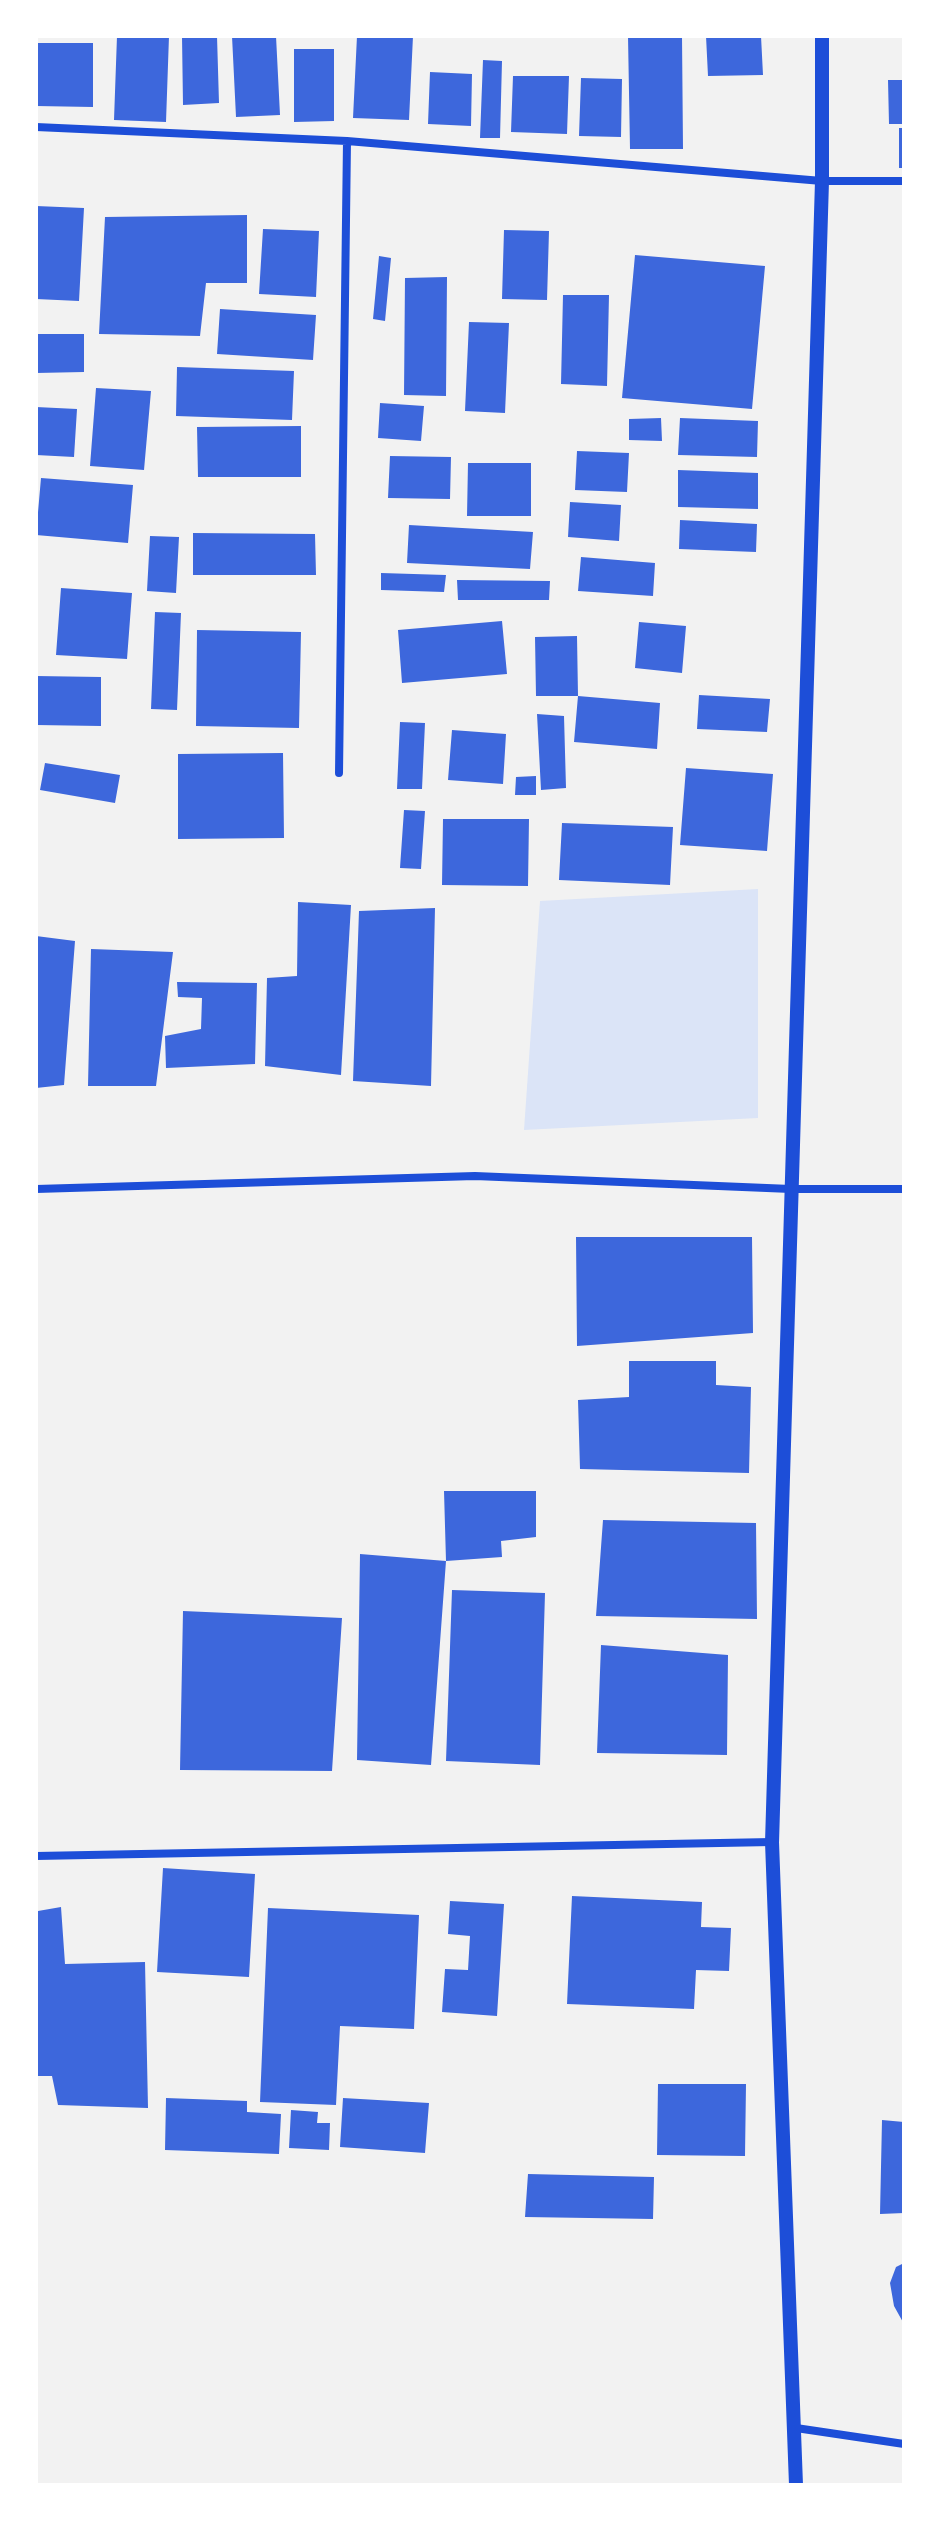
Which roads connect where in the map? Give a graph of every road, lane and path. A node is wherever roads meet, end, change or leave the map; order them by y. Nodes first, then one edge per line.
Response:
1 (822, 36) edge
2 (36, 127) edge
3 (347, 141) junction
4 (822, 181) junction
5 (904, 181) edge
6 (339, 773) dead end
7 (36, 1189) edge
8 (791, 1189) junction
9 (904, 1189) edge
10 (772, 1842) junction
11 (36, 1856) edge
12 (796, 2428) junction
13 (904, 2444) edge
14 (796, 2485) edge

1 - 4 street
2 - 3 street
3 - 4 street
3 - 6 street
4 - 5 street
4 - 8 street
7 - 8 street
8 - 9 street
8 - 10 street
10 - 11 street
10 - 12 street
12 - 13 street
12 - 14 street

